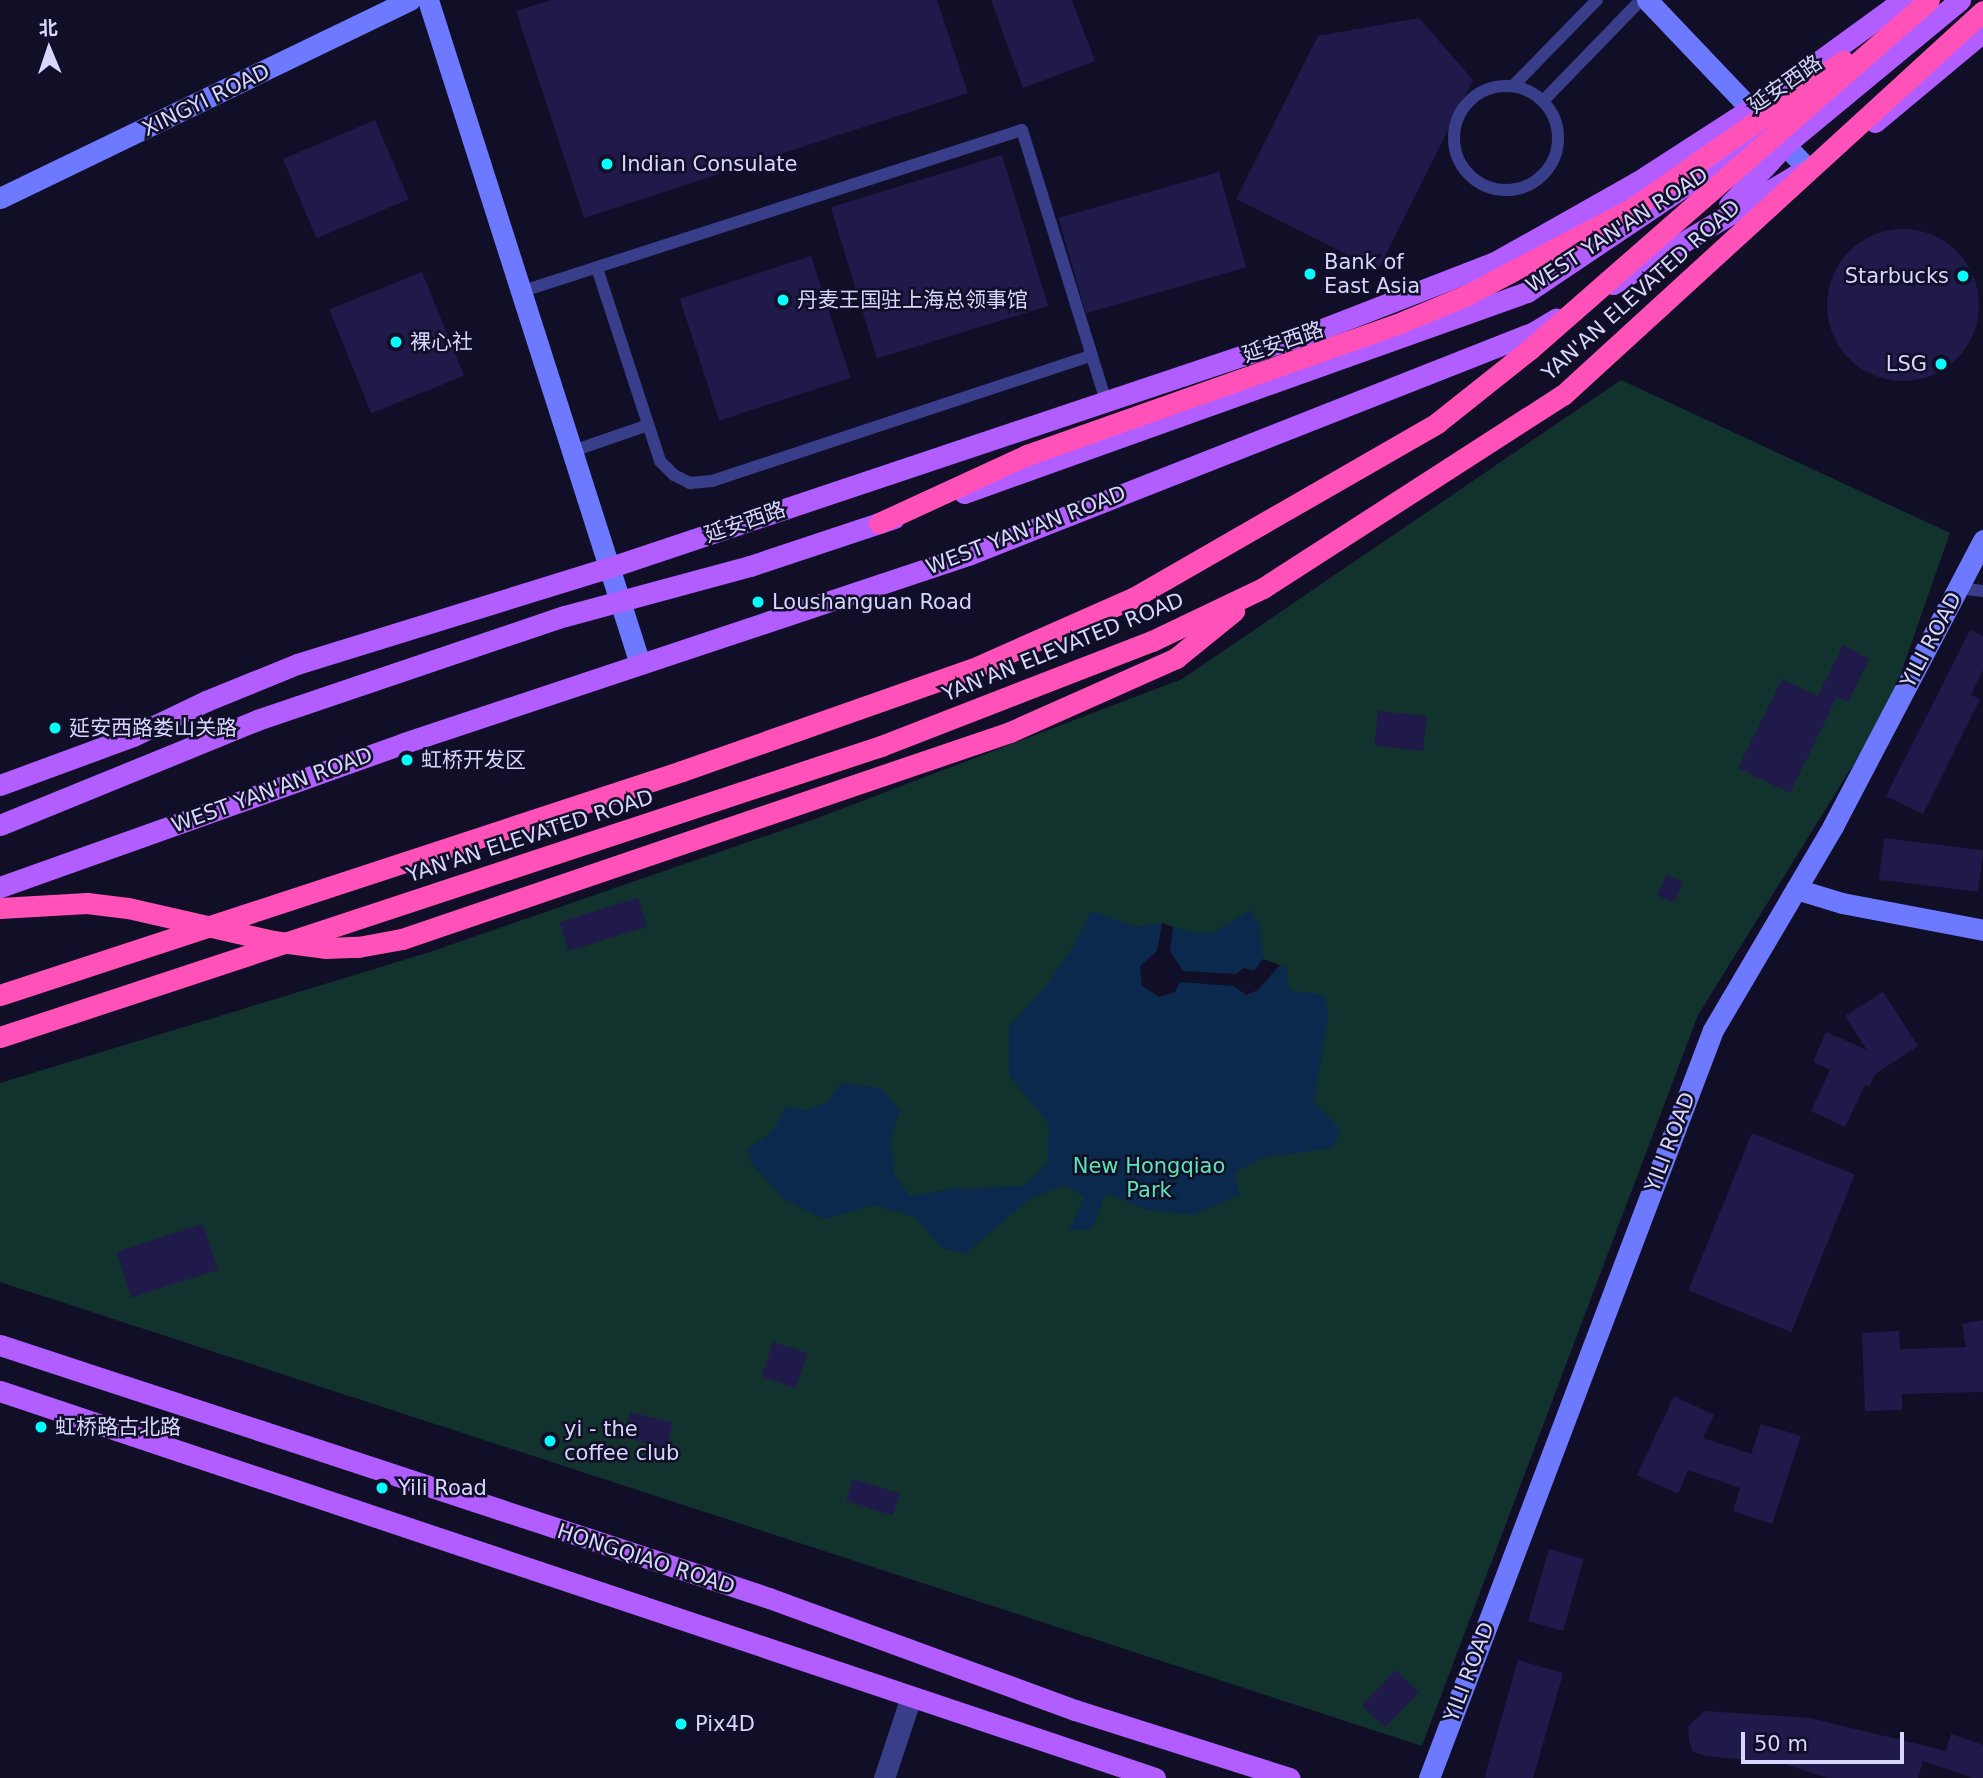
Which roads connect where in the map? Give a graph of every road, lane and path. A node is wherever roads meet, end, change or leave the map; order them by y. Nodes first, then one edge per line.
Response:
1 (410, 0) edge
2 (428, 0) edge
3 (1598, 0) edge
4 (1641, 0) edge
5 (1647, 0) edge
6 (1960, 0) edge
7 (1917, 3) edge
8 (1983, 11) edge
9 (1983, 32) edge
10 (1513, 86) junction
11 (1543, 101) junction
12 (1752, 107) junction
13 (1772, 128) junction
14 (1786, 144) junction
15 (1807, 168) junction
16 (0, 198) edge
17 (1711, 225) junction
18 (597, 268) junction
19 (520, 292) junction
20 (1092, 355) junction
21 (1106, 401) junction
22 (648, 425) junction
23 (570, 452) junction
24 (879, 523) junction
25 (1983, 540) edge
26 (608, 568) junction
27 (1263, 588) junction
28 (1958, 588) junction
29 (1983, 591) edge
30 (618, 601) junction
31 (640, 664) junction
32 (0, 785) edge
33 (0, 825) edge
34 (0, 887) edge
35 (1796, 889) junction
36 (0, 908) edge
37 (1983, 930) edge
38 (0, 995) edge
39 (0, 1037) edge
40 (0, 1345) edge
41 (0, 1391) edge
42 (911, 1697) junction
43 (884, 1778) edge
44 (1155, 1778) edge
45 (1290, 1778) edge
46 (1429, 1778) edge

1 - 16 street, XINGYI ROAD
2 - 19 street
3 - 10 lane
4 - 11 lane
5 - 12 street
6 - 14 main road
7 - 12 main road, 延安西路
7 - 13 main road, WEST YAN'AN ROAD
7 - 24 highway
7 - 38 highway, YAN'AN ELEVATED ROAD
8 - 27 highway, YAN'AN ELEVATED ROAD
9 - 15 main road, WEST YAN'AN ROAD
10 - 11 lane
10 - 11 lane
12 - 13 street
12 - 21 main road, 延安西路
13 - 14 street
13 - 24 main road, WEST YAN'AN ROAD
14 - 15 street
14 - 17 main road
15 - 17 main road, WEST YAN'AN ROAD
17 - 31 main road, WEST YAN'AN ROAD
18 - 19 lane
18 - 20 lane
18 - 22 lane
19 - 23 street
20 - 21 lane
20 - 22 lane
21 - 26 main road, 延安西路
22 - 23 lane
23 - 26 street
24 - 30 main road, WEST YAN'AN ROAD
25 - 28 street, YILI ROAD
26 - 30 street
26 - 32 main road
27 - 36 highway
27 - 39 highway, YAN'AN ELEVATED ROAD
28 - 29 lane
28 - 35 street, YILI ROAD
30 - 31 street
30 - 33 main road, WEST YAN'AN ROAD
31 - 34 main road, WEST YAN'AN ROAD
35 - 37 street
35 - 46 street, YILI ROAD
40 - 45 main road, HONGQIAO ROAD
41 - 42 main road
42 - 43 street
42 - 44 main road

